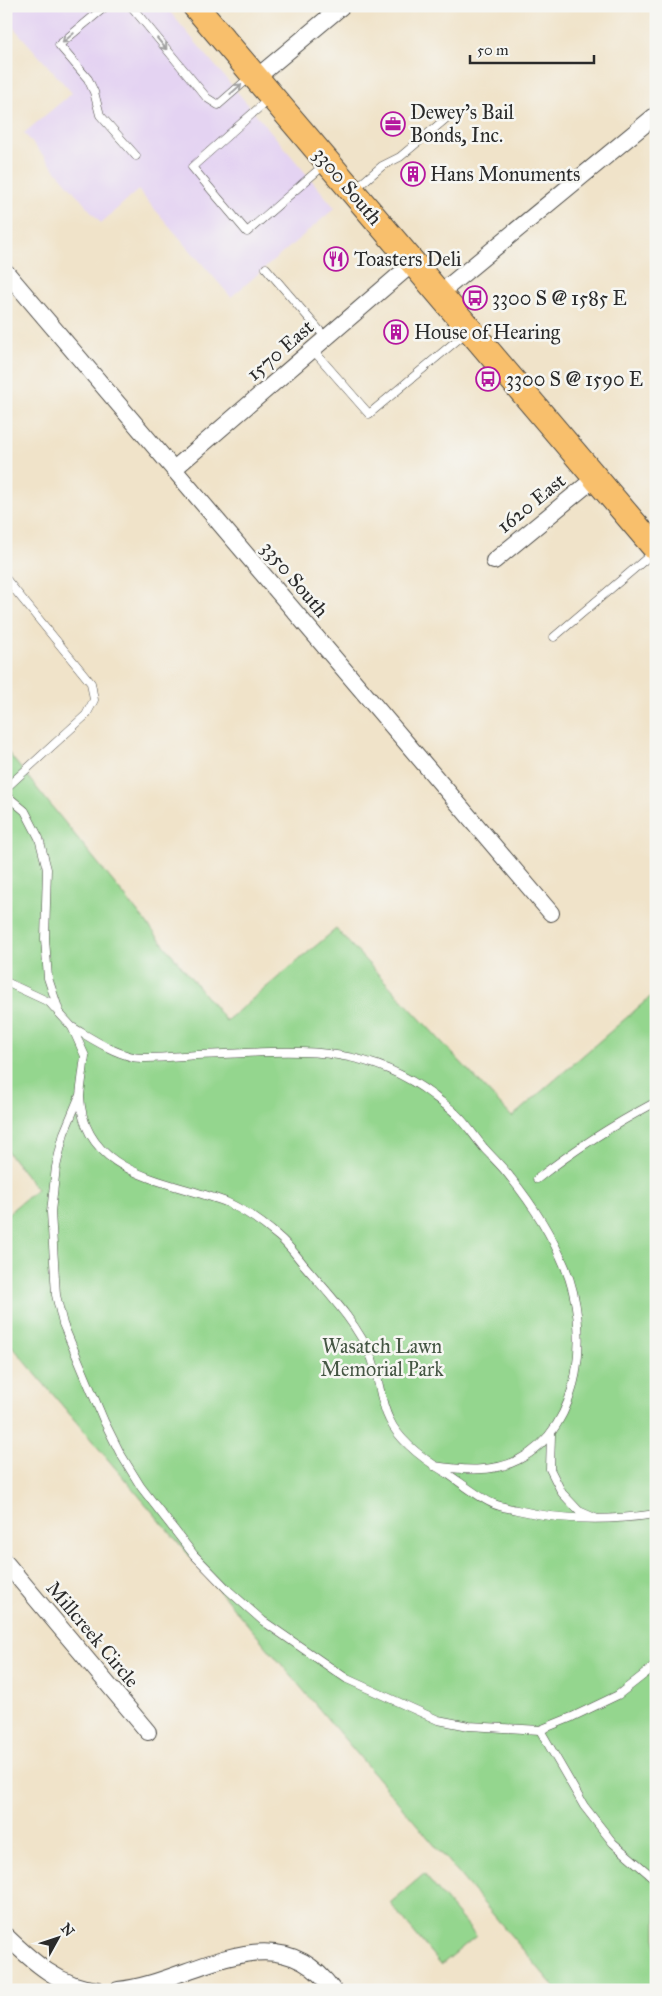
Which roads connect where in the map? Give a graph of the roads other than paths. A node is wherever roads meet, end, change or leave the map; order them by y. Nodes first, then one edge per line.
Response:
1 (106, 6) edge
2 (131, 6) edge
3 (195, 6) edge
4 (342, 6) edge
5 (255, 76) junction
6 (272, 97) junction
7 (656, 114) edge
8 (449, 116) dead end
9 (136, 156) dead end
10 (328, 162) junction
11 (353, 192) junction
12 (413, 263) junction
13 (266, 268) dead end
14 (6, 272) edge
15 (439, 294) junction
16 (470, 330) junction
17 (326, 338) junction
18 (312, 350) junction
19 (174, 469) junction
20 (595, 478) junction
21 (651, 541) edge
22 (494, 561) dead end
23 (6, 579) edge
24 (554, 637) dead end
25 (6, 788) edge
26 (6, 794) edge
27 (551, 913) dead end
28 (6, 982) edge
29 (62, 1016) junction
30 (72, 1027) junction
31 (80, 1095) junction
32 (656, 1102) edge
33 (538, 1179) dead end
34 (552, 1433) junction
35 (434, 1466) junction
36 (656, 1514) edge
37 (600, 1520) junction
38 (6, 1563) edge
39 (656, 1665) edge
40 (540, 1730) junction
41 (148, 1732) dead end
42 (656, 1880) edge
43 (6, 1936) edge
44 (98, 1990) edge
45 (118, 1990) edge
46 (333, 1990) edge

1 -> 9 lane
2 -> 5 lane
3 - 5 main road, 3300 South
4 - 5 street
5 - 6 main road, 3300 South
6 - 10 main road, 3300 South
6 - 10 lane
7 - 15 street
8 - 11 lane
10 - 11 main road, 3300 South
11 - 12 main road, 3300 South
12 - 15 main road, 3300 South
12 - 17 street, 1570 East
13 - 17 lane
14 - 19 street, 3350 South
15 - 16 main road, 3300 South
16 - 18 lane
16 - 20 main road, 3300 South
17 - 18 street, 1570 East
18 - 19 street, 1570 East
19 - 27 street, 3350 South
20 - 21 main road, 3300 South
20 - 22 street, 1620 East
21 - 24 lane
23 - 25 lane
26 - 29 lane
28 - 29 lane
29 - 30 lane
30 - 31 lane
30 - 34 lane
31 - 35 lane
31 - 40 lane
32 - 33 lane
34 - 35 lane
34 - 37 lane
35 - 37 lane
36 - 37 lane
38 - 41 street, Millcreek Circle
39 - 40 lane
40 - 42 lane
43 - 44 street
45 - 46 street

